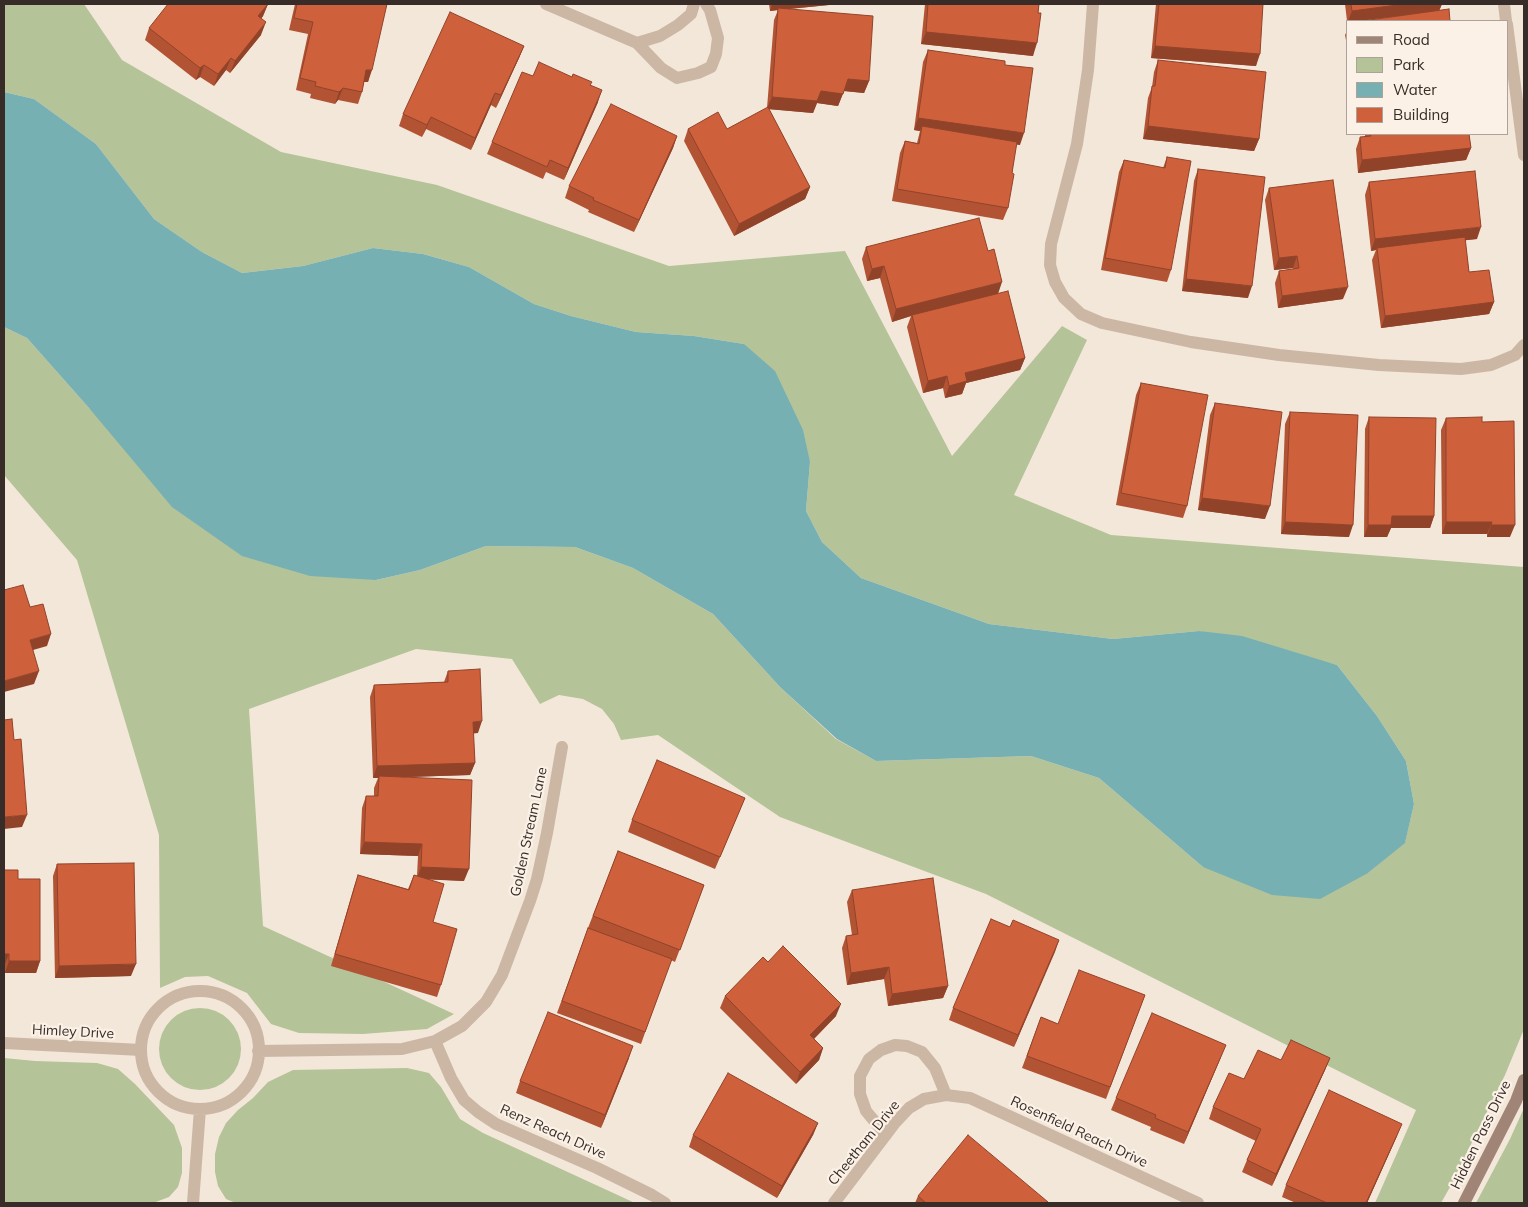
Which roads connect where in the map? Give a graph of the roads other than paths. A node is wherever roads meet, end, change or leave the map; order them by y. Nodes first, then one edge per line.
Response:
1 (546, 4) edge
2 (694, 4) edge
3 (706, 4) edge
4 (1093, 4) edge
5 (1504, 4) edge
6 (1507, 20) edge
7 (1508, 31) edge
8 (637, 43) junction
9 (1524, 155) edge
10 (1524, 346) edge
11 (562, 747) dead end
12 (435, 1041) junction
13 (4, 1043) edge
14 (141, 1050) junction
15 (258, 1051) junction
16 (1524, 1080) edge
17 (946, 1095) junction
18 (200, 1109) junction
19 (886, 1135) junction
20 (193, 1203) edge
21 (665, 1203) edge
22 (834, 1203) edge
23 (1198, 1203) edge
24 (1464, 1203) edge

1 - 8 street
2 - 8 street
3 - 8 street
4 - 10 street
5 - 6 street
7 - 9 street
11 - 12 street, Golden Stream Lane
12 - 15 street, Golden Stream Lane
12 - 21 street, Renz Reach Drive
13 - 14 street, Himley Drive
14 - 15 street
14 - 18 street
15 - 18 street
16 - 24 street, Hidden Pass Drive
17 - 19 street, Cheetham Drive
17 - 19 street
17 - 23 street, Rosenfield Reach Drive
18 - 20 street
19 - 22 street, Cheetham Drive

